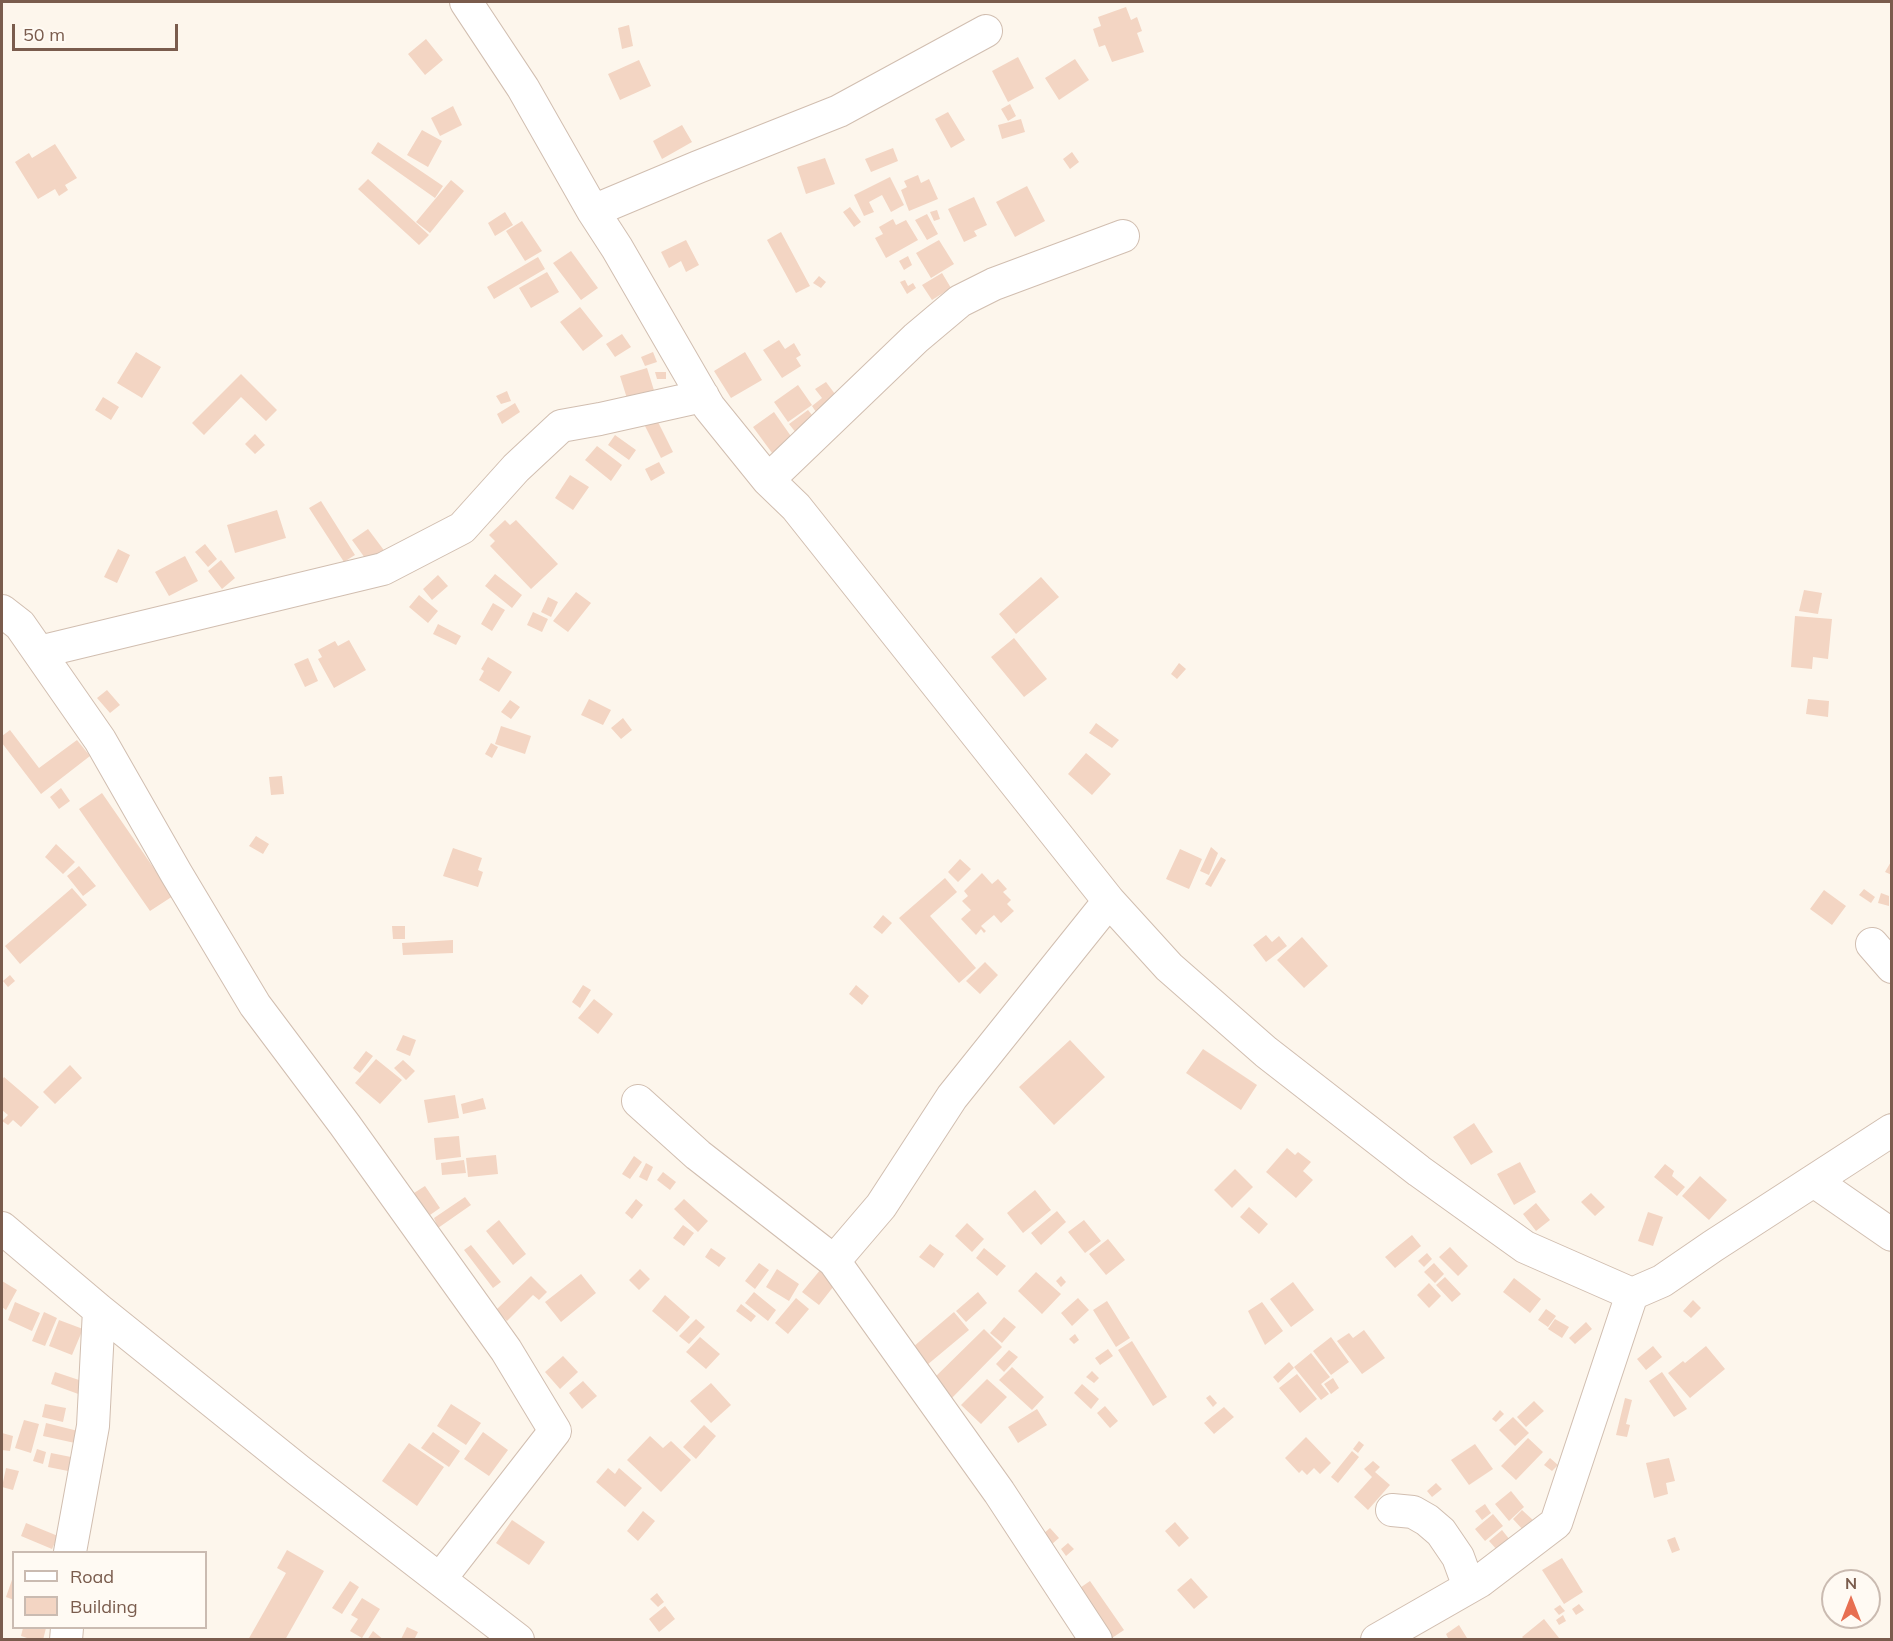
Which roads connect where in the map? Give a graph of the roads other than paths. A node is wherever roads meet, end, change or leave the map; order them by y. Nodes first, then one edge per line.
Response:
1 (466, 2) edge
2 (986, 31) dead end
3 (593, 211) junction
4 (1123, 236) dead end
5 (703, 396) junction
6 (768, 480) junction
7 (2, 611) edge
8 (39, 652) junction
9 (1109, 901) junction
10 (638, 1101) dead end
11 (1892, 1130) edge
12 (1814, 1181) junction
13 (2, 1228) edge
14 (1892, 1235) edge
15 (834, 1261) junction
16 (1632, 1294) junction
17 (99, 1310) junction
18 (1392, 1510) dead end
19 (70, 1551) edge
20 (440, 1580) junction
21 (1469, 1587) junction
22 (518, 1640) edge
23 (1096, 1640) edge
24 (1377, 1640) edge

1 - 3 street
2 - 3 street
3 - 5 street
4 - 6 street
5 - 6 street
5 - 8 street
6 - 9 street
7 - 8 street
8 - 20 street
9 - 15 street
9 - 16 street
10 - 15 street
11 - 12 street
12 - 14 street
12 - 16 street
13 - 17 street
15 - 23 street
16 - 21 street
17 - 19 street
17 - 20 street
18 - 21 street
20 - 22 street
21 - 24 street

